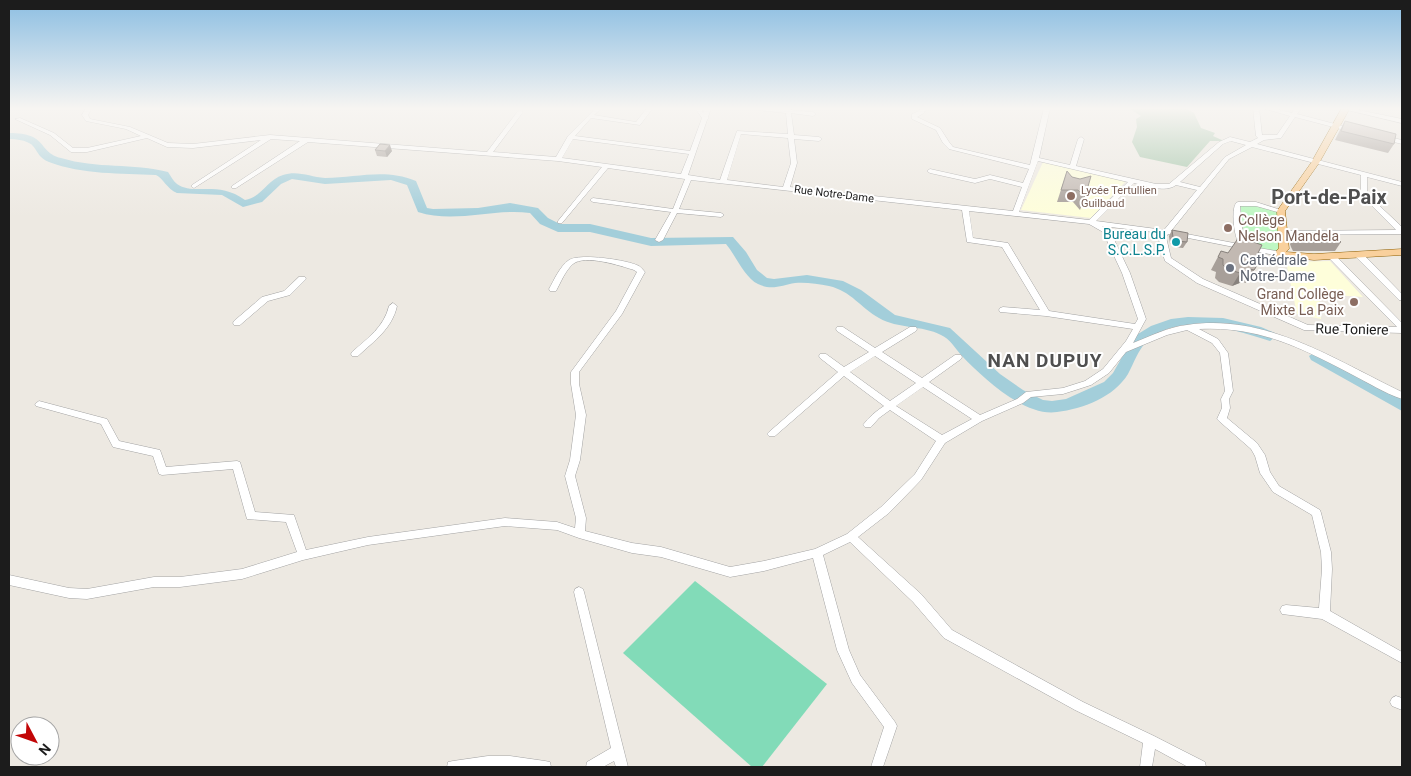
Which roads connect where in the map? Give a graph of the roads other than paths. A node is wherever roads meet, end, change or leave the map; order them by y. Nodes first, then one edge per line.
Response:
1 (64, 144) edge
2 (111, 144) edge
3 (165, 144) edge
4 (200, 144) edge
5 (256, 144) edge
6 (300, 144) edge
7 (361, 144) edge
8 (496, 144) edge
9 (566, 144) edge
10 (625, 144) edge
11 (696, 144) edge
12 (735, 144) edge
13 (791, 144) edge
14 (947, 144) edge
15 (1039, 144) edge
16 (1080, 144) edge
17 (1220, 144) edge
18 (1325, 144) edge
19 (1252, 145) joint
20 (693, 153) junction
21 (489, 154) junction
22 (1036, 159) junction
23 (558, 160) junction
24 (1316, 162) junction
25 (606, 166) junction
26 (1073, 167) junction
27 (1033, 168) junction
28 (930, 171) dead end
29 (1364, 175) junction
30 (687, 176) junction
31 (1132, 181) junction
32 (723, 182) junction
33 (1177, 183) junction
34 (1402, 184) edge
35 (194, 186) dead end
36 (1026, 186) junction
37 (234, 187) dead end
38 (786, 188) junction
39 (1200, 189) junction
40 (594, 200) dead end
41 (965, 209) junction
42 (675, 211) junction
43 (1281, 211) junction
44 (1015, 214) junction
45 (720, 215) dead end
46 (560, 222) dead end
47 (1091, 222) junction
48 (1167, 232) junction
49 (1284, 233) junction
50 (1402, 233) edge
51 (659, 240) dead end
52 (1244, 246) junction
53 (1402, 252) edge
54 (1280, 254) junction
55 (1358, 254) junction
56 (1331, 256) junction
57 (302, 279) dead end
58 (553, 289) dead end
59 (1402, 298) edge
60 (393, 306) dead end
61 (1003, 310) dead end
62 (1046, 313) junction
63 (237, 323) dead end
64 (1138, 327) junction
65 (1188, 327) junction
66 (1402, 327) edge
67 (840, 329) dead end
68 (913, 329) dead end
69 (1402, 330) edge
70 (1123, 350) junction
71 (875, 351) junction
72 (354, 354) dead end
73 (823, 356) dead end
74 (958, 357) dead end
75 (844, 371) junction
76 (922, 382) junction
77 (1402, 396) edge
78 (40, 404) dead end
79 (890, 406) junction
80 (979, 419) junction
81 (868, 425) dead end
82 (772, 434) dead end
83 (942, 440) junction
84 (579, 534) junction
85 (851, 537) junction
86 (817, 554) junction
87 (303, 556) junction
88 (9, 580) edge
89 (580, 592) dead end
90 (1286, 610) dead end
91 (1324, 614) junction
92 (1402, 658) edge
93 (1150, 740) junction
94 (618, 751) junction
95 (453, 767) edge
96 (545, 767) edge
97 (592, 767) edge
98 (622, 767) edge
99 (877, 767) edge
100 (1146, 767) edge
101 (1200, 767) edge

1 - 2 street
3 - 4 street
5 - 35 street
6 - 37 street
7 - 21 street, Rue Notre-Dame
8 - 21 street
9 - 23 street
10 - 20 street
11 - 20 street
12 - 32 street
13 - 38 street
14 - 27 street
15 - 22 street
16 - 26 street
17 - 33 street
18 - 24 main road
19 - 24 street
19 - 39 street
20 - 30 street
21 - 23 street, Rue Notre-Dame
22 - 26 street
22 - 27 street
23 - 25 street, Rue Notre-Dame
24 - 29 street
24 - 43 main road
25 - 30 street, Rue Notre-Dame
25 - 46 street
26 - 31 street
27 - 36 street
28 - 36 street
29 - 34 street
29 - 50 street
30 - 32 street, Rue Notre-Dame
30 - 42 street
31 - 33 street
31 - 47 street
32 - 38 street, Rue Notre-Dame
33 - 39 street
36 - 44 street
38 - 41 street, Rue Notre-Dame
39 - 48 street
40 - 42 street
41 - 44 street, Rue Notre-Dame
41 - 62 street
42 - 45 street
42 - 51 street
43 - 49 main road
43 - 52 street
44 - 47 street, Rue Notre-Dame
47 - 48 street, Rue Notre-Dame
47 - 64 street
48 - 52 street, Rue Notre-Dame
48 - 69 street, Rue Toniere
49 - 50 street
49 - 54 main road
52 - 54 street, Rue Notre-Dame
53 - 55 main road, Rue Notre-Dame
54 - 56 main road, Rue Notre-Dame
55 - 56 main road, Rue Notre-Dame
55 - 59 street
56 - 66 street
57 - 63 street
58 - 84 street
60 - 72 street
61 - 62 street
62 - 64 street
64 - 70 street
65 - 70 street
65 - 77 street
65 - 91 street
67 - 71 street
68 - 71 street
70 - 80 street
71 - 75 street
71 - 76 street
73 - 75 street
74 - 76 street
75 - 79 street
75 - 82 street
76 - 79 street
76 - 80 street
78 - 87 street
79 - 81 street
79 - 83 street
80 - 83 street
83 - 85 street
84 - 86 street
84 - 87 street
85 - 86 street
85 - 93 street
86 - 99 street
87 - 88 street
89 - 94 street
90 - 91 street
91 - 92 street
93 - 100 street
93 - 101 street
94 - 97 street
94 - 98 street
95 - 96 street

